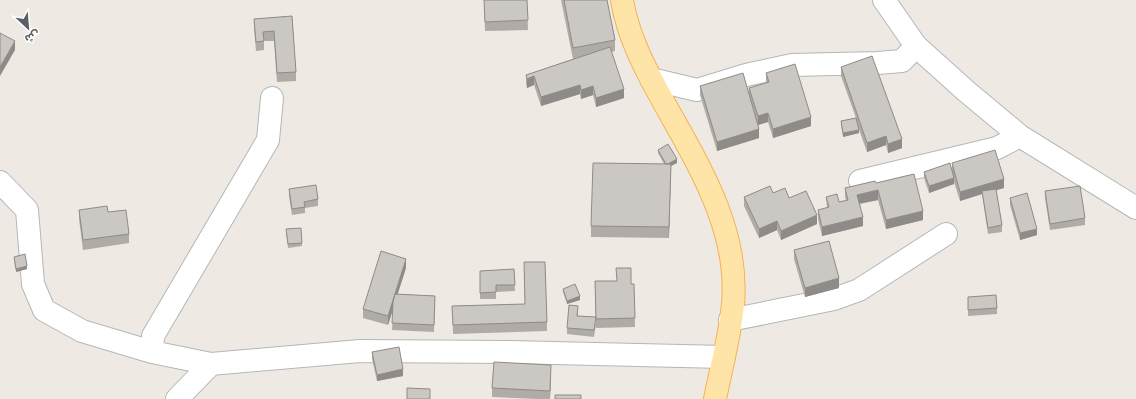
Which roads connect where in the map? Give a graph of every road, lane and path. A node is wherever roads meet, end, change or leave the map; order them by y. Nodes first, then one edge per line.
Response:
1 (622, 0) edge
2 (884, 0) edge
3 (916, 46) junction
4 (651, 79) junction
5 (272, 98) dead end
6 (1020, 136) junction
7 (860, 181) dead end
8 (0, 182) edge
9 (1136, 208) edge
10 (946, 234) dead end
11 (730, 320) junction
12 (152, 352) junction
13 (724, 357) junction
14 (211, 364) junction
15 (176, 399) edge
16 (715, 399) edge

1 - 4 main road
2 - 3 street
3 - 4 street
3 - 6 street
4 - 11 main road
5 - 12 street
6 - 7 street
6 - 9 street
8 - 12 street
10 - 11 street
11 - 13 main road
12 - 14 street
13 - 14 street
13 - 16 main road
14 - 15 street

